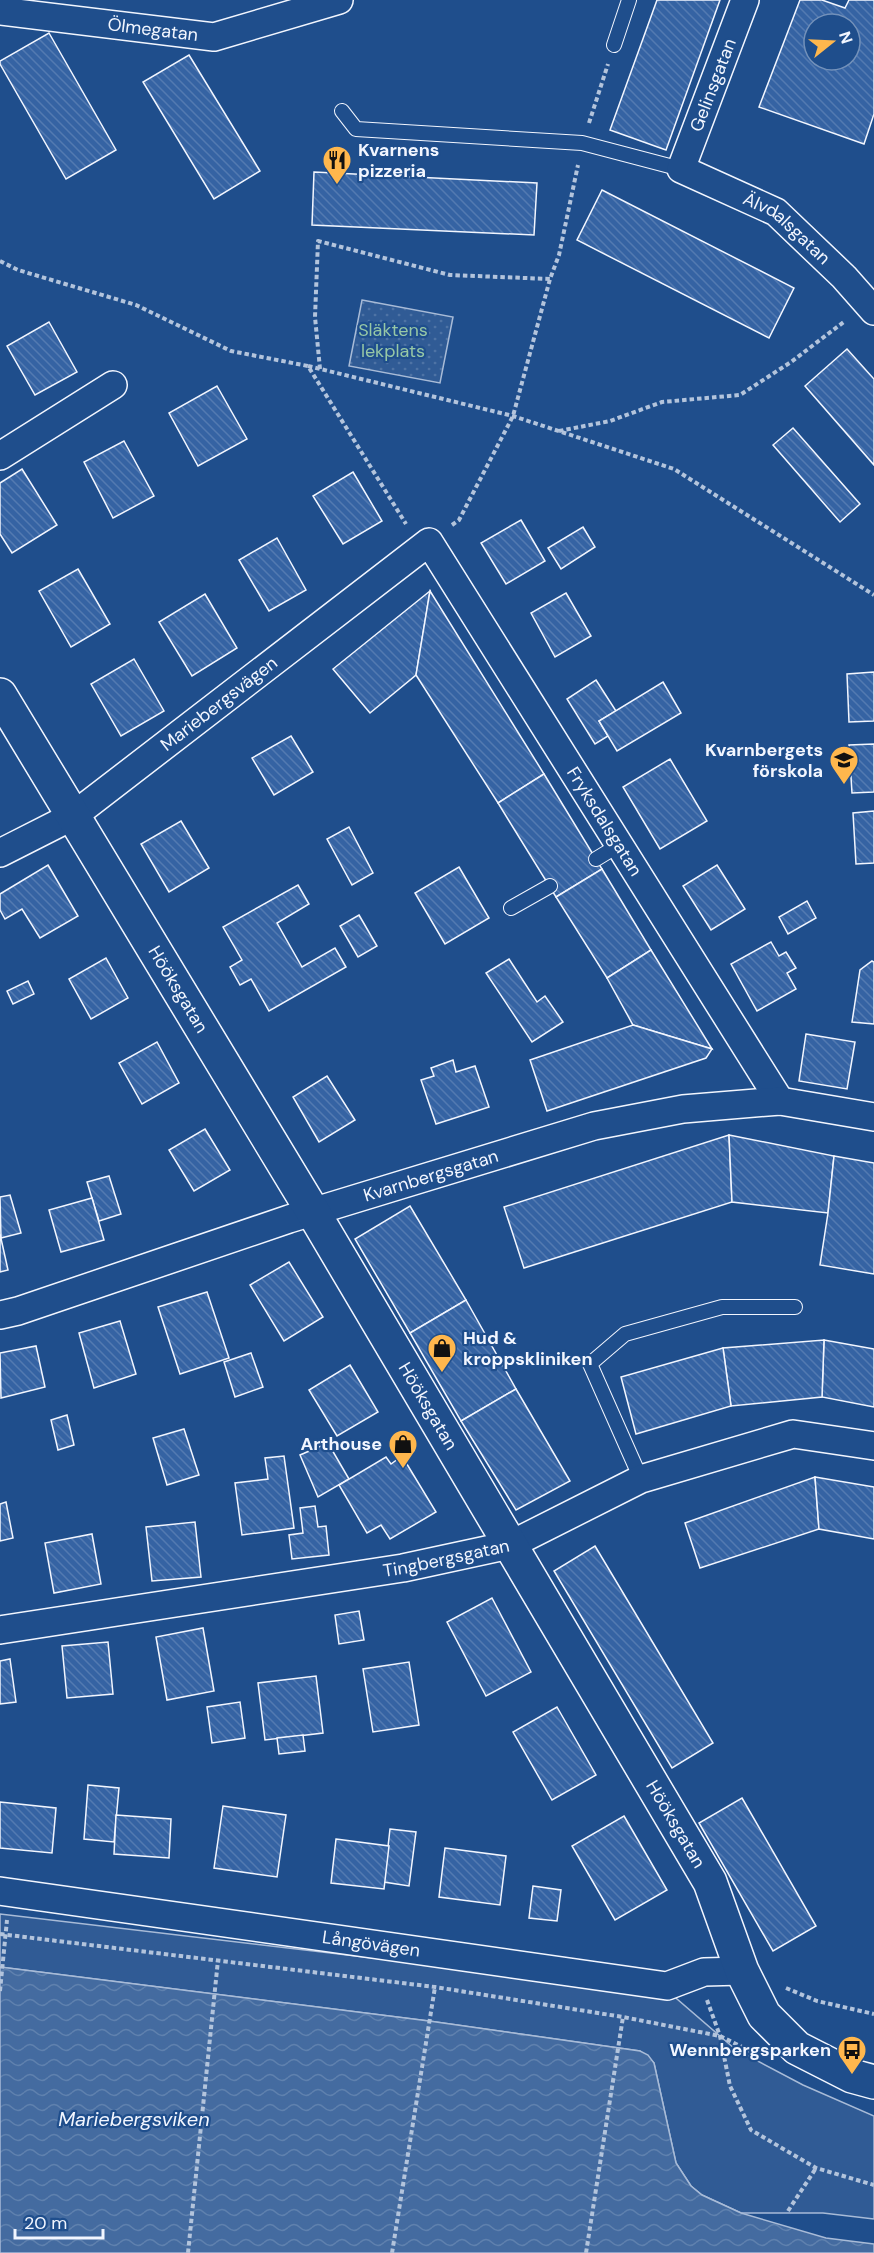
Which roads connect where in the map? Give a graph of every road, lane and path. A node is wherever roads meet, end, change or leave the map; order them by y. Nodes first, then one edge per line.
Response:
1 (339, 0) edge
2 (629, 0) edge
3 (745, 0) edge
4 (0, 11) edge
5 (615, 45) joint
6 (342, 111) dead end
7 (582, 143) junction
8 (681, 169) junction
9 (0, 261) edge
10 (550, 279) junction
11 (870, 307) edge
12 (308, 366) junction
13 (320, 369) junction
14 (113, 385) dead end
15 (513, 416) junction
16 (558, 431) junction
17 (0, 456) edge
18 (429, 542) junction
19 (874, 595) edge
20 (0, 695) edge
21 (73, 816) junction
22 (619, 845) junction
23 (0, 853) edge
24 (596, 859) dead end
25 (549, 886) dead end
26 (512, 908) dead end
27 (780, 1101) junction
28 (874, 1118) edge
29 (313, 1212) junction
30 (795, 1307) dead end
31 (0, 1315) edge
32 (874, 1446) edge
33 (641, 1479) junction
34 (510, 1545) junction
35 (0, 1630) edge
36 (0, 1891) edge
37 (3, 1935) edge
38 (218, 1960) junction
39 (742, 1971) junction
40 (435, 1987) junction
41 (785, 1988) dead end
42 (0, 1990) edge
43 (874, 2014) edge
44 (623, 2017) junction
45 (874, 2082) edge
46 (816, 2168) junction
47 (874, 2185) edge
48 (788, 2211) dead end
49 (188, 2253) edge
50 (392, 2253) edge
51 (586, 2253) edge

1 - 4 street, Ölmegatan
2 - 5 lane
3 - 8 street, Gelinsgatan
5 - 7 path
6 - 7 lane
7 - 8 lane
7 - 10 path
8 - 11 street, Älvdalsgatan
9 - 12 path
10 - 13 path
10 - 15 path
11 - 16 path
12 - 13 path
12 - 18 path
13 - 15 path
14 - 17 street
15 - 16 path
15 - 18 path
16 - 19 path
18 - 21 street, Mariebergsvägen
18 - 22 street, Fryksdalsgatan
20 - 21 street, Hööksgatan
21 - 23 street, Mariebergsvägen
21 - 29 street, Hööksgatan
22 - 24 lane
22 - 27 street, Fryksdalsgatan
25 - 26 lane
27 - 28 street, Kvarnbergsgatan
27 - 29 street, Kvarnbergsgatan
29 - 31 street, Kvarnbergsgatan
29 - 34 street, Hööksgatan
30 - 33 lane
32 - 33 street, Tingbergsgatan
33 - 34 street, Tingbergsgatan
34 - 35 street, Tingbergsgatan
34 - 39 street, Hööksgatan
36 - 39 street, Långövägen
37 - 38 path
37 - 42 path
38 - 40 path
38 - 49 path
39 - 45 street, Hööksgatan
40 - 44 path
40 - 50 path
41 - 43 path
44 - 46 path
44 - 51 path
46 - 47 path
46 - 48 path

